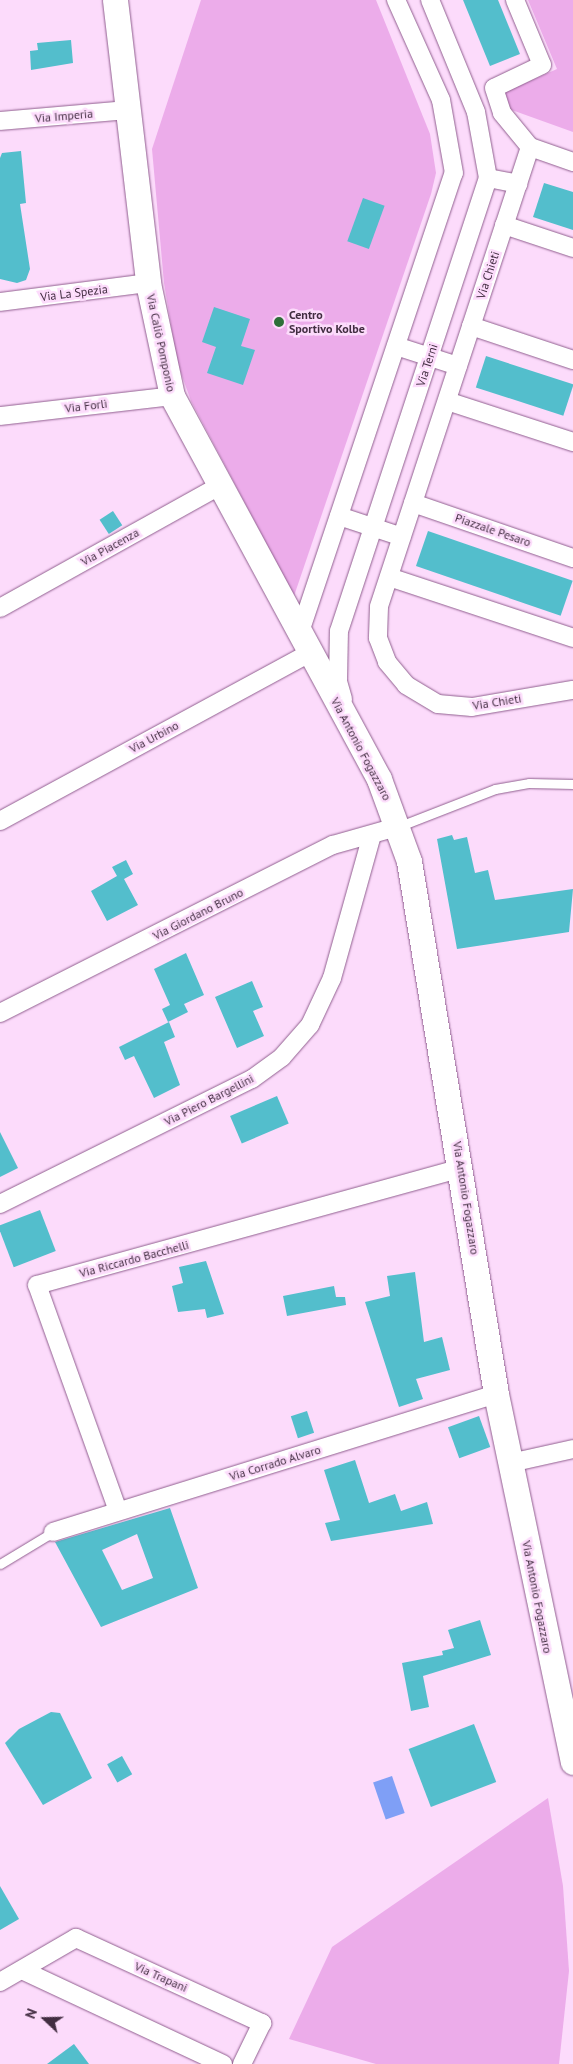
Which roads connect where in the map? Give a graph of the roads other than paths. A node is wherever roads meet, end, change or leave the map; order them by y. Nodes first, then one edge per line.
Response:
1 (115, 0) edge
2 (396, 0) edge
3 (430, 0) edge
4 (515, 0) edge
5 (128, 110) junction
6 (0, 121) edge
7 (530, 147) junction
8 (573, 162) edge
9 (488, 178) junction
10 (518, 184) junction
11 (504, 225) junction
12 (573, 248) edge
13 (148, 283) junction
14 (0, 302) edge
15 (471, 326) junction
16 (396, 346) junction
17 (429, 357) junction
18 (573, 360) edge
19 (458, 366) junction
20 (172, 396) junction
21 (447, 400) junction
22 (0, 416) edge
23 (573, 442) edge
24 (219, 486) junction
25 (413, 503) junction
26 (339, 516) junction
27 (373, 527) junction
28 (402, 537) junction
29 (573, 558) edge
30 (388, 577) junction
31 (0, 608) edge
32 (573, 638) edge
33 (304, 644) junction
34 (573, 690) edge
35 (353, 733) junction
36 (573, 784) edge
37 (0, 821) edge
38 (400, 826) junction
39 (371, 838) junction
40 (0, 1013) edge
41 (462, 1168) junction
42 (0, 1204) edge
43 (496, 1394) junction
44 (573, 1449) edge
45 (510, 1464) junction
46 (118, 1512) junction
47 (53, 1532) joint
48 (0, 1564) edge
49 (573, 1762) edge
50 (22, 1970) junction
51 (0, 1982) edge
52 (223, 2064) edge
53 (242, 2064) edge

1 - 5 street, Via Caliò Pomponio
2 - 16 street
3 - 9 street, Via Terni
4 - 7 street
5 - 6 street, Via Imperia
5 - 13 street, Via Caliò Pomponio
7 - 8 street
7 - 10 street, Via Chieti
9 - 10 street
9 - 17 street, Via Terni
10 - 11 street, Via Chieti
11 - 12 street
11 - 15 street, Via Chieti
13 - 14 street, Via La Spezia
13 - 20 street, Via Caliò Pomponio
15 - 18 street
15 - 19 street, Via Chieti
16 - 17 street
16 - 26 street
17 - 19 street
17 - 27 street, Via Terni
19 - 21 street, Via Chieti
20 - 22 street, Via Forlì
20 - 24 street, Via Caliò Pomponio
21 - 23 street
21 - 25 street, Via Chieti
24 - 31 street, Via Piacenza
24 - 33 street, Via Caliò Pomponio
25 - 28 street, Via Chieti
25 - 29 street, Piazzale Pesaro
26 - 27 street
26 - 33 street
27 - 28 street
27 - 35 street, Via Terni
28 - 30 street, Via Chieti
30 - 32 street
30 - 34 street, Via Chieti
33 - 35 street, Via Antonio Fogazzaro
33 - 37 street, Via Urbino
35 - 38 street, Via Antonio Fogazzaro
36 - 38 lane
38 - 39 street, Via Giordano Bruno
38 - 41 street, Via Antonio Fogazzaro
39 - 40 street, Via Giordano Bruno
39 - 42 street, Via Piero Bargellini
41 - 43 street, Via Antonio Fogazzaro
41 - 46 street, Via Riccardo Bacchelli
43 - 45 street, Via Antonio Fogazzaro
43 - 46 street, Via Corrado Alvaro
44 - 45 street
45 - 49 street, Via Antonio Fogazzaro
46 - 47 street, Via Corrado Alvaro
47 - 48 lane
50 - 51 street, Via Trapani
50 - 52 street
50 - 53 street, Via Trapani

